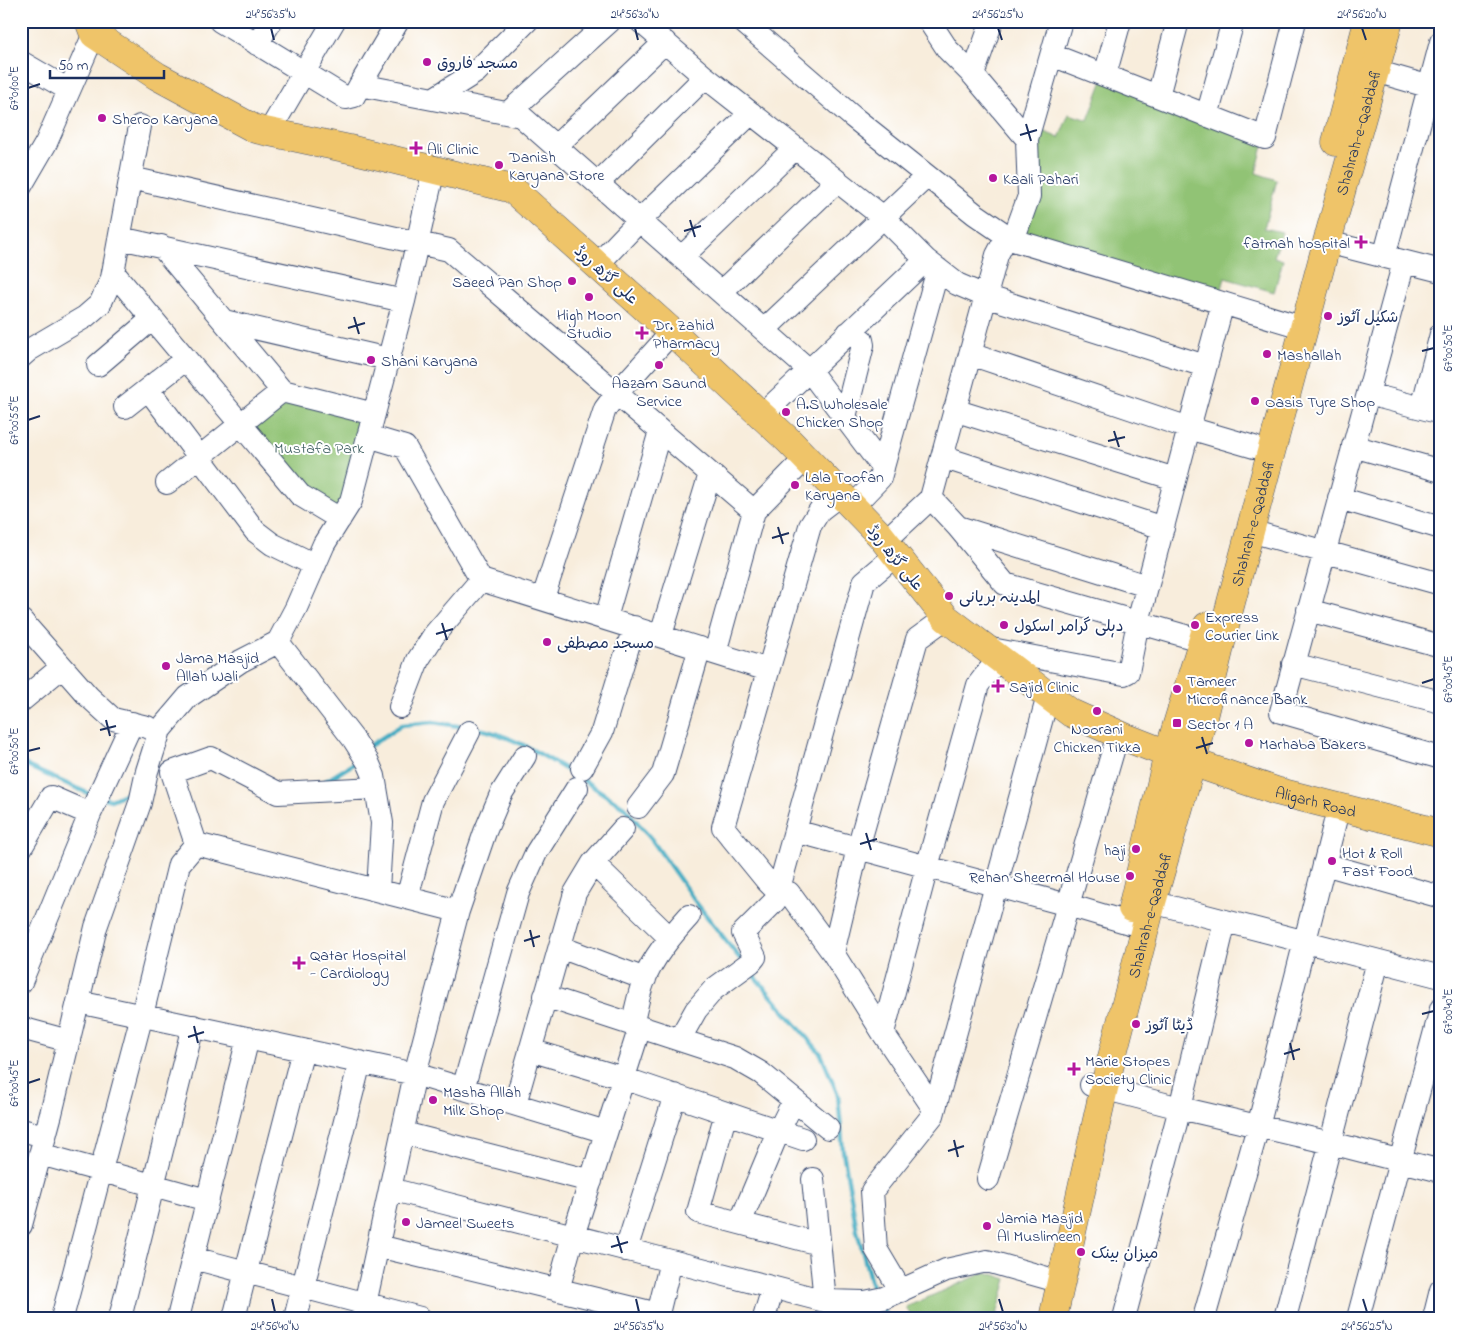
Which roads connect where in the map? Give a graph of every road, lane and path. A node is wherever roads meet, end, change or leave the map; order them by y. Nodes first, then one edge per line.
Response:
1 (220, 21) edge
2 (271, 21) edge
3 (334, 21) edge
4 (398, 21) edge
5 (527, 21) edge
6 (610, 21) edge
7 (640, 21) edge
8 (742, 21) edge
9 (929, 21) edge
10 (992, 21) edge
11 (1061, 21) edge
12 (1120, 21) edge
13 (1178, 21) edge
14 (1234, 21) edge
15 (1295, 21) edge
16 (1368, 21) edge
17 (1388, 21) edge
18 (92, 28) edge
19 (664, 42) junction
20 (1441, 42) edge
21 (258, 44) junction
22 (1052, 55) junction
23 (21, 62) edge
24 (1375, 71) junction
25 (304, 72) junction
26 (973, 75) junction
27 (1105, 76) junction
28 (705, 77) junction
29 (360, 84) junction
30 (1435, 88) edge
31 (69, 90) junction
32 (1158, 96) junction
33 (433, 99) junction
34 (508, 113) junction
35 (751, 113) junction
36 (1207, 116) junction
37 (140, 126) dead end
38 (269, 132) junction
39 (1027, 139) junction
40 (556, 146) junction
41 (796, 148) junction
42 (434, 169) junction
43 (926, 176) junction
44 (130, 178) junction
45 (837, 181) junction
46 (598, 183) junction
47 (21, 186) edge
48 (883, 217) junction
49 (640, 220) junction
50 (120, 238) junction
51 (1010, 238) junction
52 (1327, 242) junction
53 (417, 243) junction
54 (162, 246) junction
55 (682, 257) junction
56 (1394, 259) junction
57 (1439, 264) edge
58 (597, 265) junction
59 (932, 265) junction
60 (113, 272) junction
61 (721, 292) junction
62 (985, 296) junction
63 (404, 301) junction
64 (1224, 303) junction
65 (152, 319) junction
66 (224, 322) junction
67 (1296, 325) junction
68 (764, 330) junction
69 (672, 332) junction
70 (848, 334) junction
71 (1441, 334) edge
72 (970, 354) junction
73 (21, 357) edge
74 (186, 359) junction
75 (388, 359) junction
76 (98, 366) dead end
77 (1205, 366) junction
78 (809, 370) junction
79 (148, 389) junction
80 (282, 391) junction
81 (617, 393) junction
82 (1368, 394) junction
83 (125, 407) dead end
84 (954, 410) junction
85 (1431, 410) edge
86 (374, 414) junction
87 (762, 415) junction
88 (845, 417) junction
89 (240, 425) junction
90 (1189, 428) junction
91 (660, 431) junction
92 (368, 436) junction
93 (1353, 446) junction
94 (1254, 447) junction
95 (199, 457) junction
96 (942, 457) junction
97 (806, 458) junction
98 (883, 468) junction
99 (1441, 471) edge
100 (710, 474) junction
101 (1175, 479) junction
102 (167, 483) dead end
103 (931, 498) junction
104 (1339, 498) junction
105 (847, 500) junction
106 (754, 511) junction
107 (340, 519) junction
108 (958, 527) junction
109 (1163, 528) junction
110 (1441, 528) edge
111 (1250, 531) junction
112 (890, 548) junction
113 (1324, 552) junction
114 (315, 565) junction
115 (481, 580) junction
116 (1441, 584) edge
117 (1148, 586) junction
118 (543, 598) junction
119 (1308, 610) junction
120 (606, 618) junction
121 (946, 618) junction
122 (21, 620) edge
123 (1138, 622) junction
124 (634, 627) junction
125 (661, 636) junction
126 (1203, 641) junction
127 (278, 642) junction
128 (1441, 646) edge
129 (707, 650) junction
130 (992, 653) junction
131 (1293, 664) junction
132 (62, 667) junction
133 (768, 670) junction
134 (1439, 695) edge
135 (1048, 696) junction
136 (21, 701) edge
137 (400, 707) dead end
138 (132, 723) junction
139 (160, 730) junction
140 (469, 732) dead end
141 (1118, 734) junction
142 (525, 756) dead end
143 (1180, 758) junction
144 (1441, 758) edge
145 (376, 788) junction
146 (1339, 806) junction
147 (638, 807) dead end
148 (92, 810) junction
149 (623, 829) dead end
150 (795, 831) junction
151 (1441, 833) edge
152 (196, 844) junction
153 (21, 848) edge
154 (858, 848) junction
155 (593, 863) junction
156 (1324, 864) junction
157 (927, 867) junction
158 (996, 885) junction
159 (378, 890) junction
160 (778, 892) junction
161 (1441, 897) edge
162 (407, 898) junction
163 (1152, 902) junction
164 (1068, 905) junction
165 (458, 911) junction
166 (689, 916) dead end
167 (1224, 920) junction
168 (1129, 923) junction
169 (669, 938) junction
170 (1305, 942) junction
171 (560, 947) junction
172 (833, 953) junction
173 (1378, 961) junction
174 (1441, 976) edge
175 (645, 978) junction
176 (21, 982) edge
177 (546, 996) junction
178 (78, 1002) junction
179 (1441, 1009) edge
180 (142, 1016) junction
181 (193, 1026) junction
182 (636, 1026) junction
183 (21, 1028) edge
184 (883, 1033) junction
185 (248, 1038) junction
186 (680, 1040) junction
187 (69, 1041) junction
188 (303, 1050) junction
189 (530, 1050) junction
190 (360, 1062) junction
191 (415, 1074) junction
192 (623, 1078) junction
193 (1097, 1087) junction
194 (463, 1089) junction
195 (675, 1096) junction
196 (794, 1100) junction
197 (515, 1104) junction
198 (1180, 1108) junction
199 (934, 1109) junction
200 (726, 1112) junction
201 (1258, 1127) junction
202 (828, 1128) dead end
203 (21, 1130) edge
204 (779, 1130) junction
205 (606, 1132) junction
206 (402, 1133) junction
207 (803, 1138) dead end
208 (1331, 1143) junction
209 (43, 1145) junction
210 (1399, 1160) junction
211 (101, 1171) junction
212 (1441, 1171) edge
213 (813, 1179) dead end
214 (988, 1179) dead end
215 (591, 1181) junction
216 (27, 1183) edge
217 (153, 1185) junction
218 (390, 1189) junction
219 (207, 1200) junction
220 (740, 1223) junction
221 (21, 1226) edge
222 (573, 1236) junction
223 (820, 1244) junction
224 (378, 1246) junction
225 (626, 1250) junction
226 (193, 1258) junction
227 (672, 1261) junction
228 (246, 1272) junction
229 (1053, 1280) junction
230 (303, 1287) junction
231 (772, 1288) junction
232 (558, 1290) junction
233 (1441, 1290) edge
234 (883, 1297) junction
235 (829, 1307) edge
236 (363, 1311) edge
237 (657, 1316) edge
238 (62, 1318) edge
239 (120, 1318) edge
240 (178, 1318) edge
241 (234, 1318) edge
242 (295, 1318) edge
243 (420, 1318) edge
244 (764, 1318) edge
245 (1034, 1318) edge
246 (1052, 1318) edge
247 (1124, 1318) edge
248 (1204, 1318) edge
249 (1285, 1318) edge
250 (1358, 1318) edge
251 (1434, 1318) edge

1 - 21 street
2 - 21 street
3 - 25 street
4 - 29 street
5 - 33 street
6 - 34 street
7 - 19 street
8 - 43 street
9 - 26 street
10 - 26 street
11 - 22 street
12 - 27 street
13 - 32 street
14 - 36 street
15 - 36 street
16 - 67 main road, Shahrah-e-Qaddafi
17 - 24 main road, Shahrah-e-Qaddafi
18 - 31 street
18 - 38 main road, علی گڑھ روڈ
19 - 28 street
19 - 40 street
20 - 30 street
21 - 25 street
22 - 27 street
22 - 39 street
23 - 31 street
24 - 30 street
24 - 52 main road, Shahrah-e-Qaddafi
25 - 29 street
25 - 38 street
26 - 39 street
27 - 32 street
28 - 35 street
28 - 46 street
29 - 33 street
30 - 56 street
31 - 47 street
32 - 36 street
33 - 34 street
34 - 40 street
35 - 41 street
35 - 49 street
37 - 44 street
38 - 42 main road, علی گڑھ روڈ
39 - 51 street
40 - 46 street
41 - 45 street
41 - 55 street
42 - 53 street
42 - 58 main road, علی گڑھ روڈ
43 - 48 street
43 - 51 street
44 - 50 street
44 - 53 street
45 - 48 street
45 - 61 street
46 - 49 street
48 - 59 street
48 - 68 street
49 - 55 street
49 - 58 street
50 - 54 street
50 - 60 street
51 - 62 street
51 - 64 street
52 - 56 street
52 - 67 main road, Shahrah-e-Qaddafi
53 - 63 street
53 - 81 street
54 - 63 street
54 - 66 street
55 - 61 street
56 - 57 street
56 - 82 street
58 - 69 main road, علی گڑھ روڈ
59 - 62 street
59 - 70 street
59 - 98 street
60 - 65 street
60 - 73 street
61 - 68 street
62 - 72 street
62 - 77 street
63 - 75 street
64 - 67 street
64 - 77 street
65 - 74 street
65 - 76 street
66 - 75 street
66 - 80 street
67 - 94 main road, Shahrah-e-Qaddafi
67 - 111 main road, Shahrah-e-Qaddafi
68 - 78 street
69 - 81 street
69 - 87 main road, علی گڑھ روڈ
70 - 78 street
70 - 88 street
71 - 85 street
72 - 84 street
72 - 90 street
74 - 79 street
74 - 89 street
75 - 86 street
77 - 90 street
78 - 87 street
78 - 88 street
79 - 83 street
79 - 95 street
80 - 86 street
80 - 89 street
81 - 91 street
81 - 118 street
82 - 85 street
82 - 93 street
84 - 96 street
84 - 101 street
86 - 92 street
87 - 97 main road, علی گڑھ روڈ
88 - 98 street
89 - 95 street
89 - 107 street
90 - 94 street
90 - 101 street
91 - 100 street
91 - 120 street
92 - 107 street
92 - 115 street
93 - 99 street
93 - 104 street
94 - 126 main road, Shahrah-e-Qaddafi
95 - 102 street
95 - 114 street
96 - 103 street
96 - 109 street
97 - 105 main road, علی گڑھ روڈ
97 - 106 street
98 - 105 street
100 - 106 street
100 - 125 street
101 - 109 street
103 - 108 street
103 - 112 street
104 - 110 street
104 - 113 street
105 - 112 main road, علی گڑھ روڈ
105 - 133 street
106 - 129 street
107 - 114 street
108 - 117 street
108 - 123 street
109 - 117 street
111 - 113 street
111 - 143 main road, Shahrah-e-Qaddafi
112 - 121 main road, علی گڑھ روڈ
112 - 150 street
113 - 116 street
113 - 119 street
114 - 127 street
115 - 118 street
115 - 137 street
117 - 123 street
118 - 120 street
119 - 128 street
119 - 131 street
120 - 124 street
121 - 130 main road, علی گڑھ روڈ
121 - 154 street
122 - 132 street
123 - 126 street
123 - 130 street
124 - 125 street
124 - 194 street
125 - 129 street
126 - 143 main road, Shahrah-e-Qaddafi
127 - 139 street
127 - 145 street
129 - 133 street
129 - 147 street
130 - 135 main road, علی گڑھ روڈ
130 - 157 street
131 - 134 street
131 - 144 street
132 - 136 street
132 - 138 street
133 - 160 street
135 - 141 main road, علی گڑھ روڈ
135 - 158 street
138 - 139 street
138 - 148 street
139 - 178 street
140 - 162 street
141 - 143 main road, علی گڑھ روڈ
141 - 164 street
142 - 165 street
143 - 146 main road, Aligarh Road
143 - 163 main road, Shahrah-e-Qaddafi
143 - 168 main road, Shahrah-e-Qaddafi
145 - 152 street
145 - 159 street
146 - 151 main road, Aligarh Road
146 - 156 street
148 - 153 street
148 - 176 street
149 - 155 street
150 - 154 street
150 - 160 street
152 - 159 street
152 - 180 street
154 - 157 street
154 - 172 street
155 - 169 street
155 - 171 street
156 - 161 street
156 - 170 street
157 - 158 street
157 - 184 street
158 - 164 street
158 - 199 street
159 - 162 street
160 - 172 street
160 - 186 street
162 - 165 street
163 - 167 street
163 - 193 main road, Shahrah-e-Qaddafi
164 - 168 street
164 - 214 street
165 - 191 street
166 - 169 street
167 - 170 street
167 - 198 street
168 - 193 main road, Shahrah-e-Qaddafi
169 - 175 street
170 - 173 street
170 - 201 street
171 - 175 street
171 - 177 street
172 - 184 street
173 - 174 street
173 - 208 street
175 - 182 street
177 - 182 street
177 - 189 street
178 - 180 street
178 - 187 street
179 - 210 street
180 - 181 street
180 - 211 street
181 - 185 street
181 - 217 street
182 - 186 street
182 - 192 street
183 - 187 street
184 - 199 street
185 - 188 street
185 - 219 street
186 - 196 street
187 - 209 street
188 - 190 street
188 - 228 street
189 - 192 street
189 - 197 street
190 - 191 street
190 - 230 street
191 - 194 street
191 - 206 street
192 - 195 street
192 - 205 street
193 - 198 street
193 - 229 main road, Shahrah-e-Qaddafi
194 - 197 street
195 - 200 street
195 - 225 street
196 - 202 street
196 - 204 street
197 - 205 street
198 - 201 street
198 - 247 street
199 - 234 street
200 - 204 street
200 - 220 street
201 - 208 street
201 - 248 street
203 - 209 street
204 - 207 street
204 - 220 street
205 - 215 street
206 - 215 street
206 - 218 street
208 - 210 street
208 - 249 street
209 - 211 street
209 - 216 street
210 - 212 street
210 - 250 street
211 - 217 street
211 - 238 street
213 - 223 street
215 - 222 street
216 - 221 street
217 - 219 street
217 - 239 street
218 - 222 street
218 - 224 street
219 - 226 street
220 - 223 street
222 - 225 street
222 - 232 street
223 - 235 street
224 - 232 street
224 - 236 street
225 - 227 street
226 - 228 street
226 - 240 street
227 - 231 street
227 - 237 street
228 - 230 street
228 - 241 street
229 - 234 street
229 - 245 main road, Shahrah-e-Qaddafi
229 - 246 main road, Shahrah-e-Qaddafi
230 - 236 street
230 - 242 street
231 - 235 street
231 - 244 street
232 - 237 street
233 - 251 street
234 - 235 street
236 - 243 street

